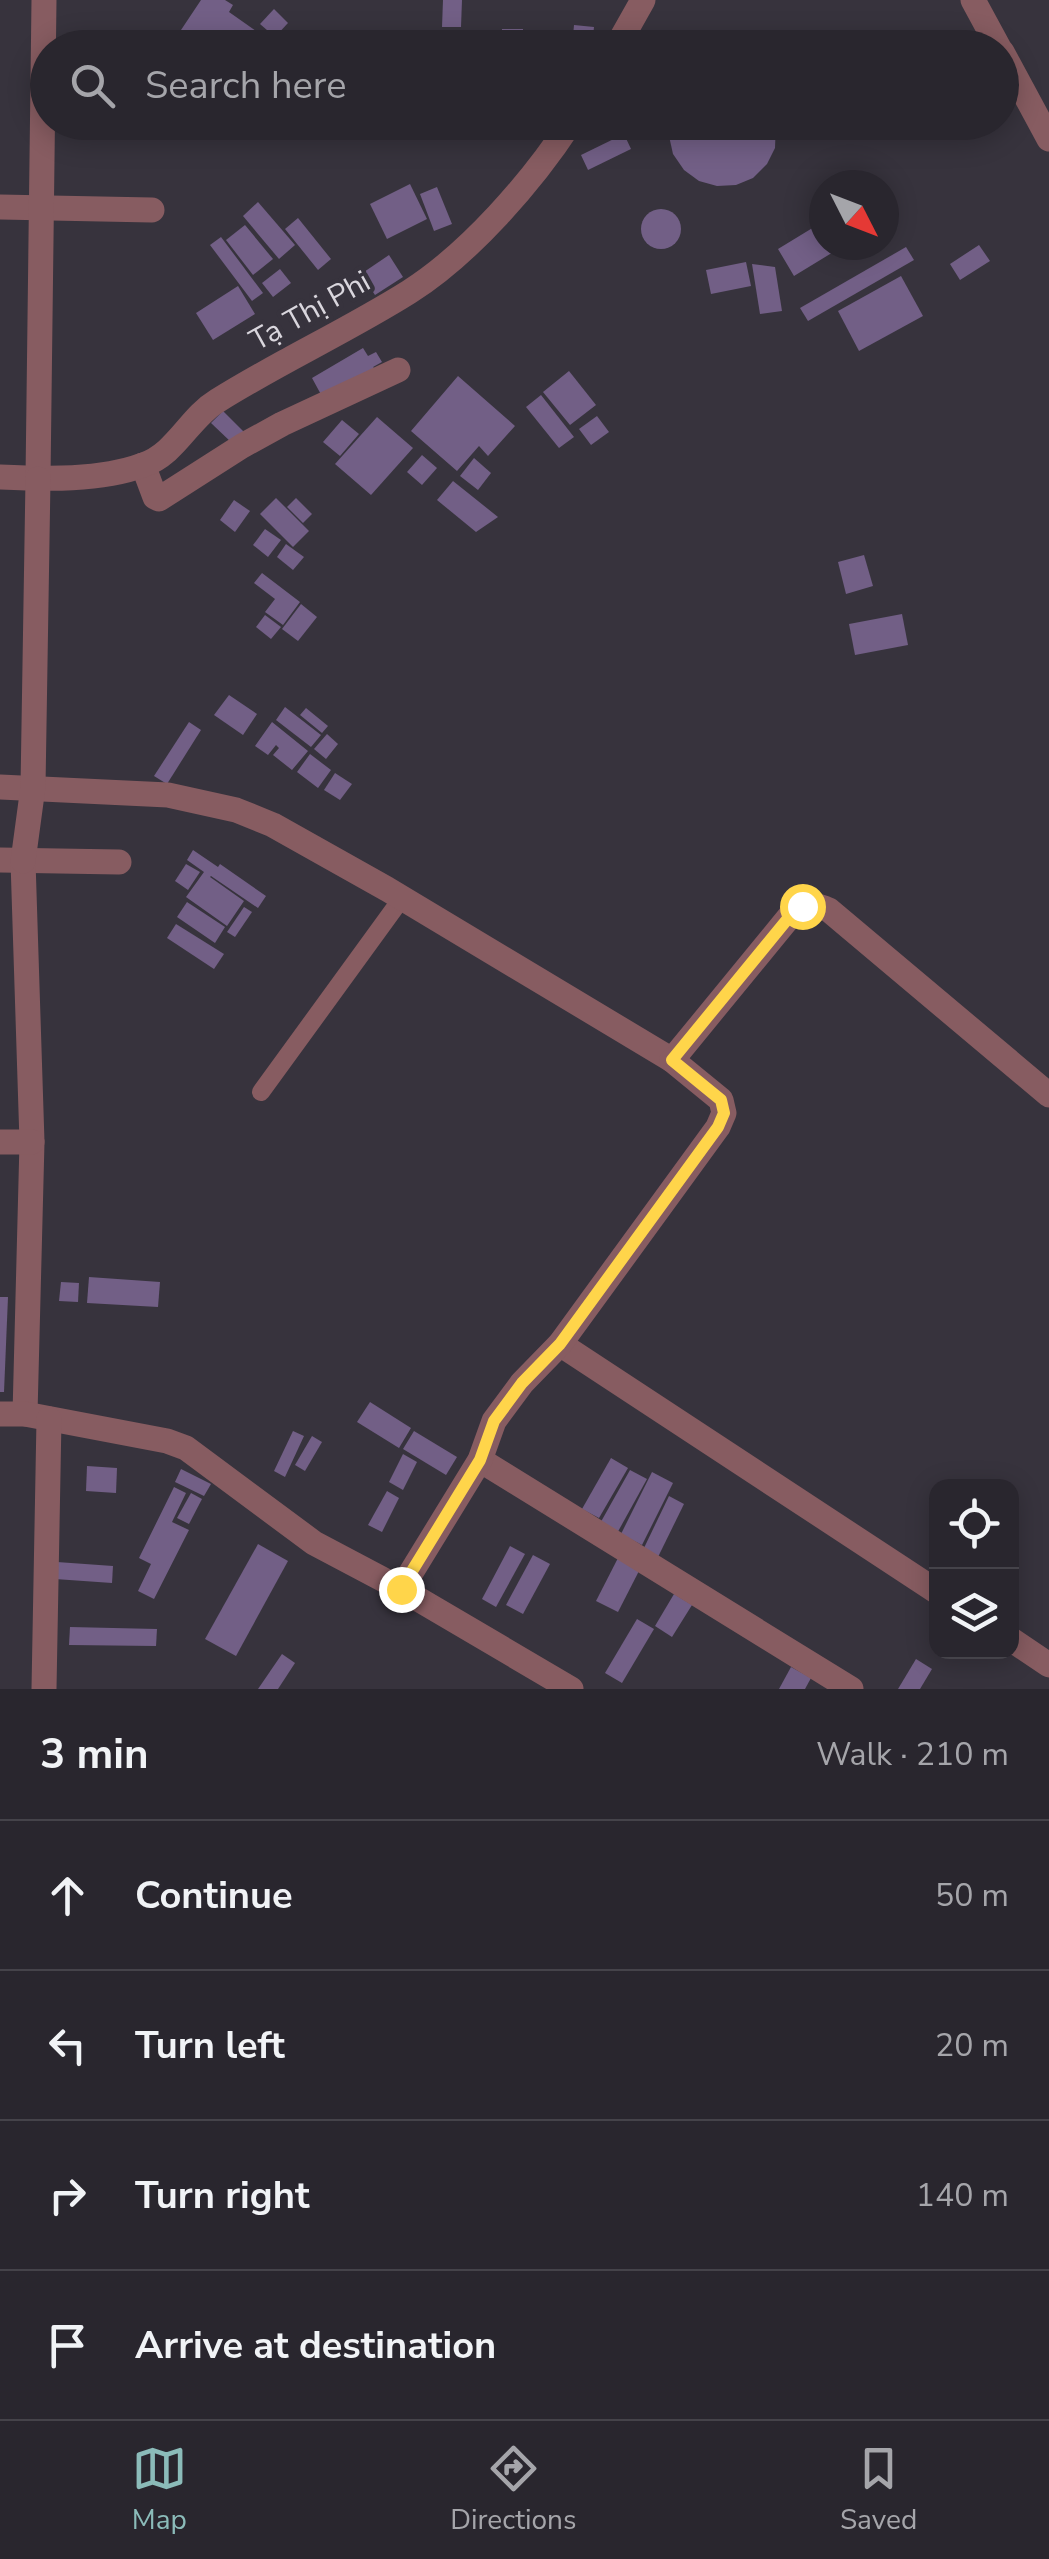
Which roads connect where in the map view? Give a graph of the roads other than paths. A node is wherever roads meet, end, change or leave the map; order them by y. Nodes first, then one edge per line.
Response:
1 (44, 0) edge
2 (643, 0) edge
3 (973, 0) edge
4 (44, 30) edge
5 (626, 30) edge
6 (989, 30) edge
7 (1019, 85) edge
8 (1049, 139) edge
9 (43, 140) edge
10 (560, 140) edge
11 (0, 206) edge
12 (42, 208) junction
13 (152, 210) dead end
14 (398, 370) dead end
15 (143, 466) junction
16 (0, 477) edge
17 (38, 479) junction
18 (0, 787) edge
19 (33, 787) junction
20 (12, 861) edge
21 (119, 862) dead end
22 (402, 898) junction
23 (672, 1060) junction
24 (261, 1092) dead end
25 (1049, 1095) edge
26 (0, 1142) edge
27 (32, 1142) junction
28 (560, 1344) junction
29 (25, 1416) edge
30 (480, 1460) junction
31 (929, 1586) edge
32 (401, 1589) junction
33 (1019, 1645) edge
34 (1049, 1665) edge
35 (44, 1689) edge
36 (571, 1689) edge
37 (851, 1689) edge

1 - 4 street
2 - 5 street
3 - 6 street
7 - 8 street
9 - 12 street
10 - 15 street, Tạ Thị Phi
11 - 12 street
12 - 13 street
12 - 17 street
14 - 15 street
15 - 17 street, Tạ Thị Phi
16 - 17 street, Tạ Thị Phi
17 - 19 street
18 - 19 street
19 - 20 street
19 - 22 street
20 - 21 street
20 - 27 street
22 - 23 street
22 - 24 lane
23 - 25 street
23 - 28 street
26 - 27 street
27 - 29 street
28 - 30 street
28 - 31 street
29 - 32 street
29 - 35 street
30 - 32 street
30 - 37 street
32 - 36 street
33 - 34 street

